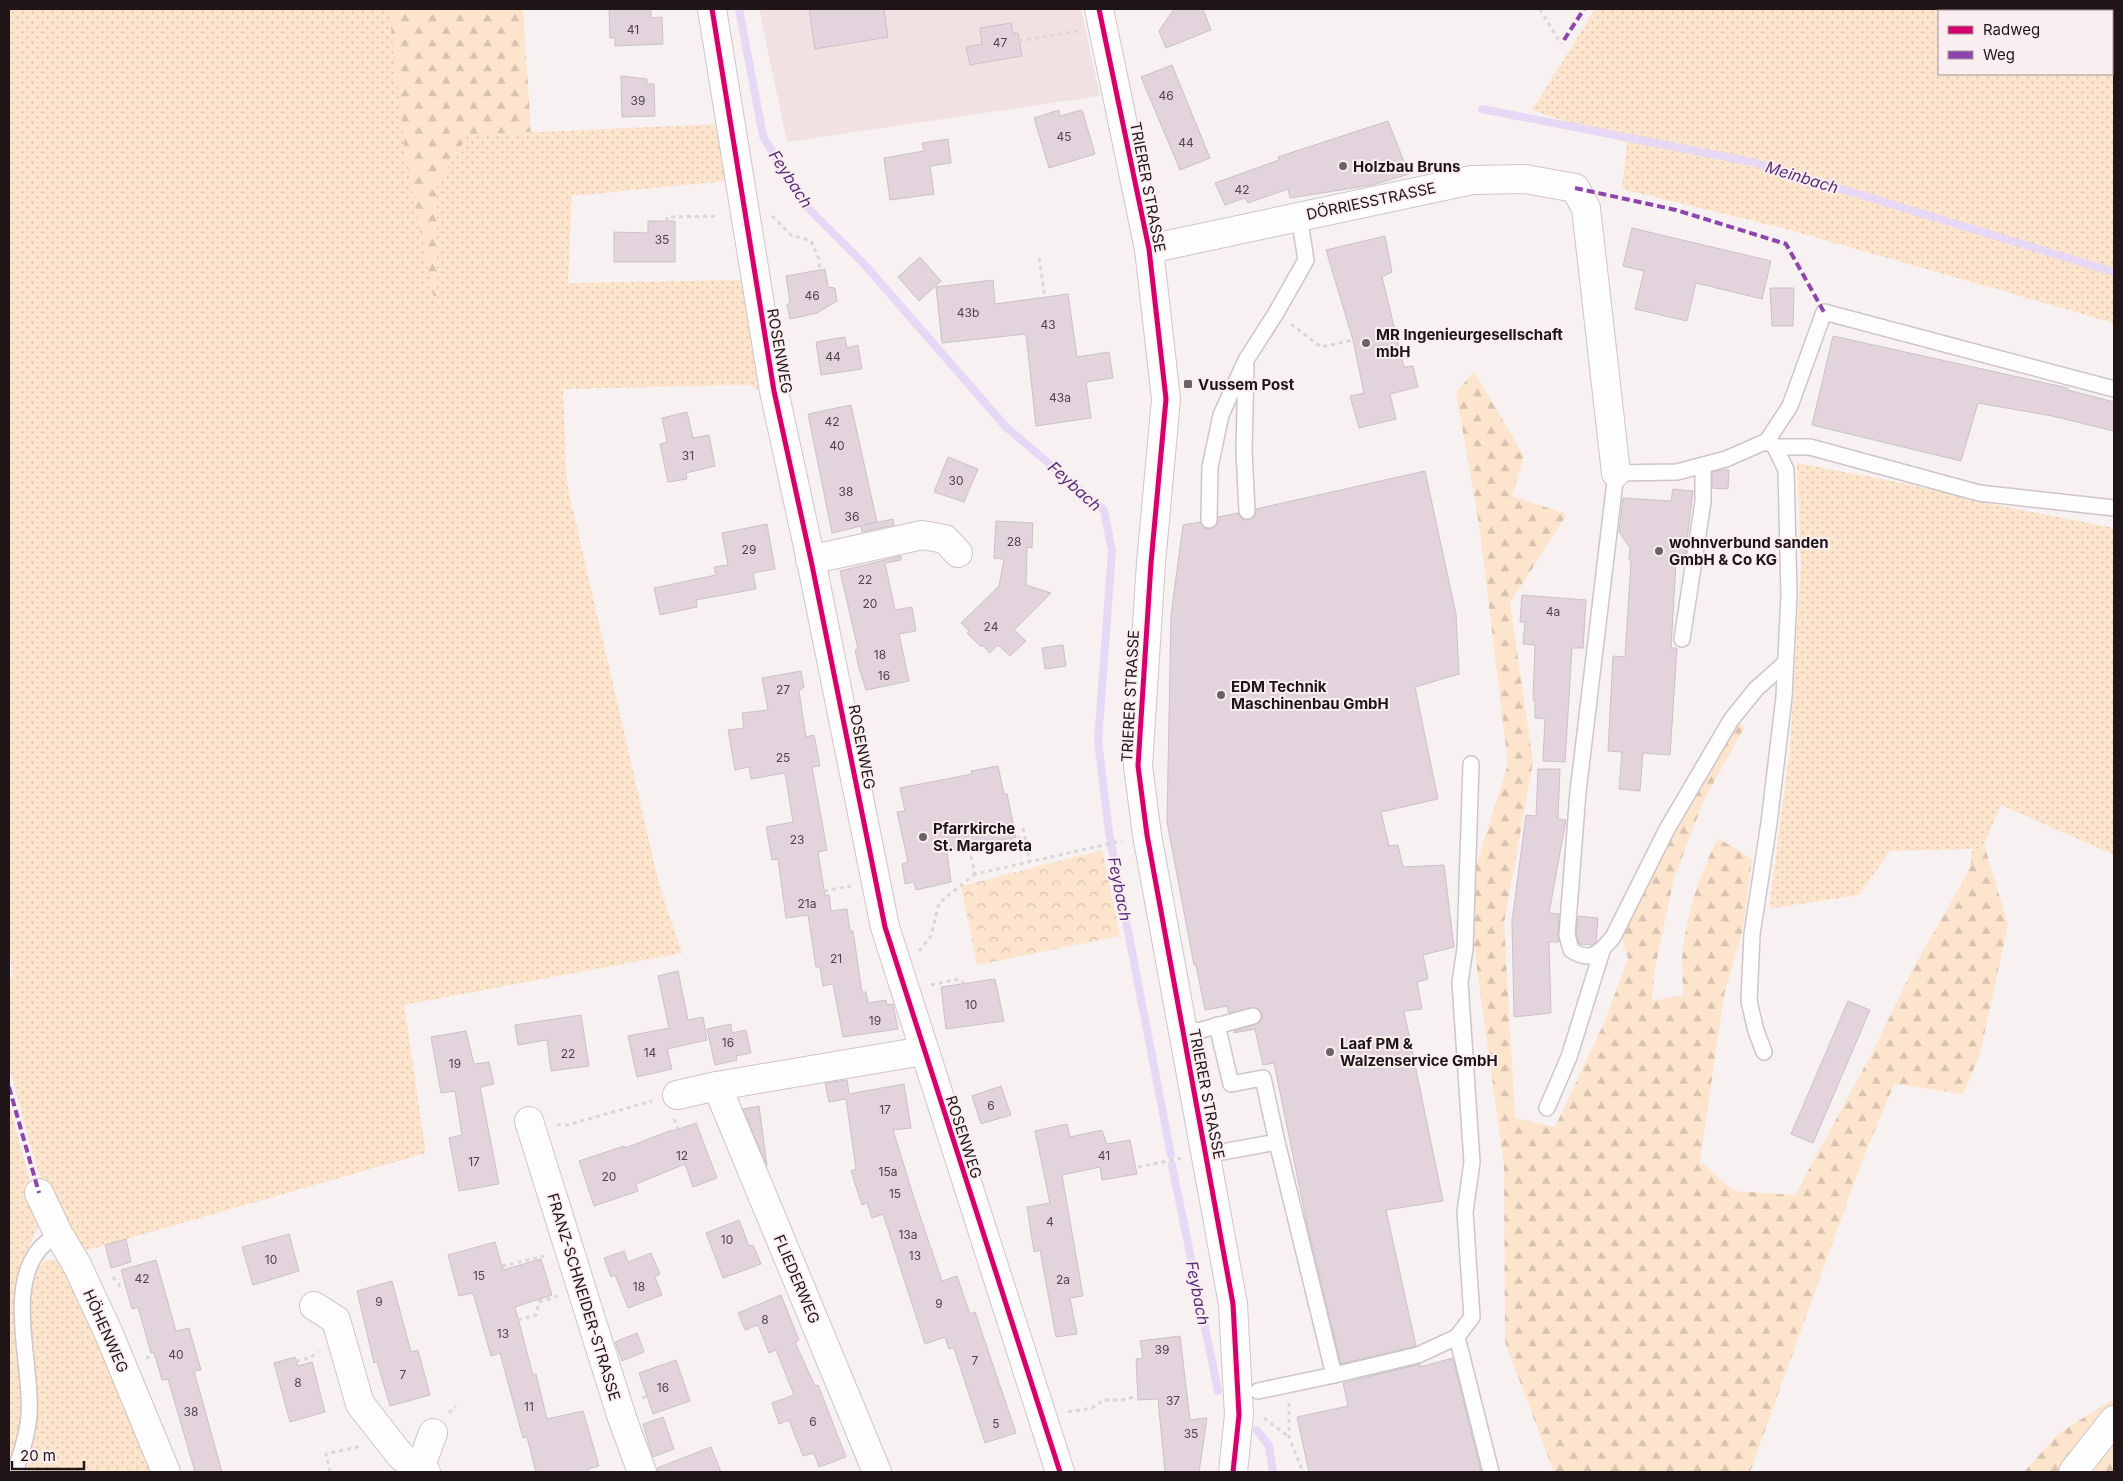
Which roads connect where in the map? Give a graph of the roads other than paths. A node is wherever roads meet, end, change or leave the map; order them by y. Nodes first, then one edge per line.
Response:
1 (712, 9) edge
2 (1099, 9) edge
3 (1299, 216) junction
4 (1149, 249) junction
5 (1246, 360) junction
6 (2114, 388) edge
7 (1771, 444) junction
8 (1703, 465) junction
9 (1616, 474) junction
10 (2114, 508) edge
11 (1247, 511) dead end
12 (1210, 520) dead end
13 (958, 554) dead end
14 (810, 560) junction
15 (1682, 639) dead end
16 (1785, 663) junction
17 (1471, 764) dead end
18 (1602, 951) junction
19 (1253, 1016) dead end
20 (1217, 1025) junction
21 (1182, 1027) junction
22 (923, 1051) junction
23 (1764, 1052) dead end
24 (717, 1086) junction
25 (677, 1094) road end
26 (1547, 1108) dead end
27 (530, 1121) dead end
28 (1277, 1142) junction
29 (1195, 1156) junction
30 (39, 1193) dead end
31 (58, 1233) junction
32 (314, 1306) dead end
33 (1457, 1337) junction
34 (1334, 1375) junction
35 (1258, 1391) dead end
36 (2114, 1420) edge
37 (433, 1433) dead end
38 (15, 1472) edge
39 (166, 1472) edge
40 (418, 1472) edge
41 (426, 1472) edge
42 (642, 1472) edge
43 (877, 1472) edge
44 (1060, 1472) edge
45 (1233, 1472) edge
46 (1491, 1472) edge
47 (2073, 1472) edge

1 - 14 street, ROSENWEG
2 - 4 street, TRIERER STRASSE
3 - 4 street, DÖRRIESSTRASSE
3 - 5 lane
3 - 9 street, DÖRRIESSTRASSE
4 - 21 street, TRIERER STRASSE
5 - 11 lane
5 - 12 lane
6 - 7 lane
7 - 8 lane
7 - 10 lane
7 - 16 lane
8 - 9 lane
8 - 15 lane
9 - 18 lane
13 - 14 street
14 - 22 street, ROSENWEG
16 - 18 lane
16 - 23 lane
17 - 33 lane
18 - 26 lane
19 - 20 lane
20 - 21 lane
20 - 28 lane
21 - 29 street, TRIERER STRASSE
22 - 24 street
22 - 44 street, ROSENWEG
24 - 25 street
24 - 43 street, FLIEDERWEG
27 - 42 street, FRANZ-SCHNEIDER-STRASSE
28 - 29 lane
28 - 34 lane
29 - 45 street, TRIERER STRASSE
30 - 31 street, HÖHENWEG
31 - 38 lane
31 - 39 street, HÖHENWEG
32 - 40 street
33 - 34 lane
33 - 46 lane
34 - 35 lane
36 - 47 street
37 - 41 street

